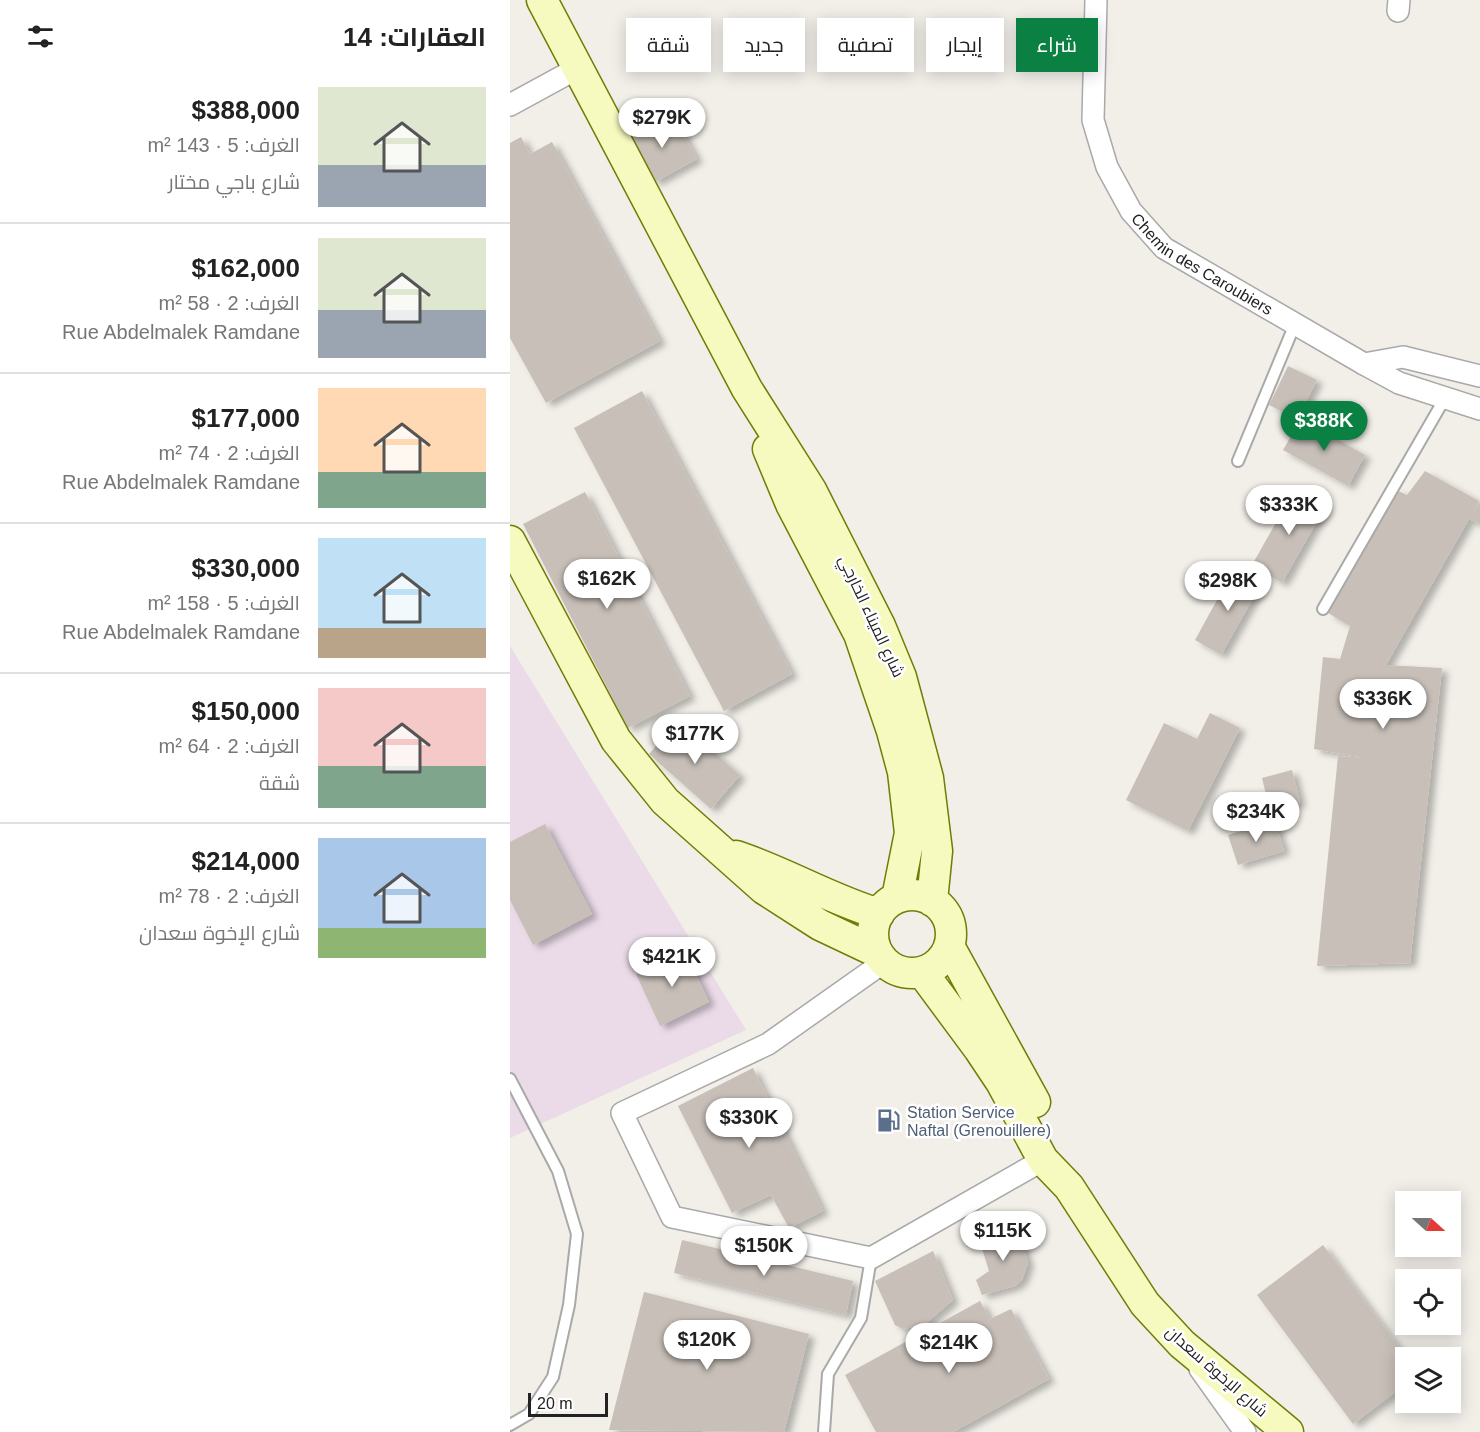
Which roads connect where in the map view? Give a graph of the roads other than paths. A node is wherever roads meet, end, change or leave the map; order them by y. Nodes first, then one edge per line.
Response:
1 (542, 0) edge
2 (1096, 0) edge
3 (576, 69) junction
4 (510, 105) edge
5 (1295, 324) junction
6 (1364, 364) junction
7 (1480, 376) edge
8 (747, 389) junction
9 (1445, 398) junction
10 (1480, 409) edge
11 (1238, 461) dead end
12 (510, 541) edge
13 (1323, 609) dead end
14 (722, 852) junction
15 (831, 897) junction
16 (932, 901) junction
17 (888, 906) junction
18 (820, 925) junction
19 (950, 946) junction
20 (880, 957) junction
21 (922, 972) junction
22 (510, 1079) edge
23 (1043, 1160) junction
24 (1070, 1187) junction
25 (871, 1258) junction
26 (1182, 1344) junction
27 (510, 1425) edge
28 (824, 1432) edge
29 (1245, 1432) edge
30 (1288, 1432) edge

1 - 3 street, شارع الميناء الخارجي
2 - 5 street, Chemin des Caroubiers
3 - 4 street
3 - 8 street, شارع الميناء الخارجي
5 - 6 street, Chemin des Caroubiers
5 - 11 lane
6 - 7 street
6 - 9 street, Chemin des Caroubiers
8 - 16 street, شارع الميناء الخارجي
8 - 17 street, شارع الميناء الخارجي
9 - 10 street, Chemin des Caroubiers
9 - 13 lane
12 - 14 street
14 - 15 street
14 - 18 street
15 - 17 street
15 - 18 street
16 - 17 street
16 - 19 street
17 - 20 street
18 - 20 street
19 - 21 street
19 - 24 street, شارع الإخوة سعدان
20 - 21 street
20 - 25 street
21 - 23 street, شارع الإخوة سعدان
22 - 27 lane
23 - 24 street, شارع الإخوة سعدان
23 - 25 street
24 - 26 street, شارع الإخوة سعدان
25 - 28 lane
26 - 29 street
26 - 30 street, شارع الإخوة سعدان

